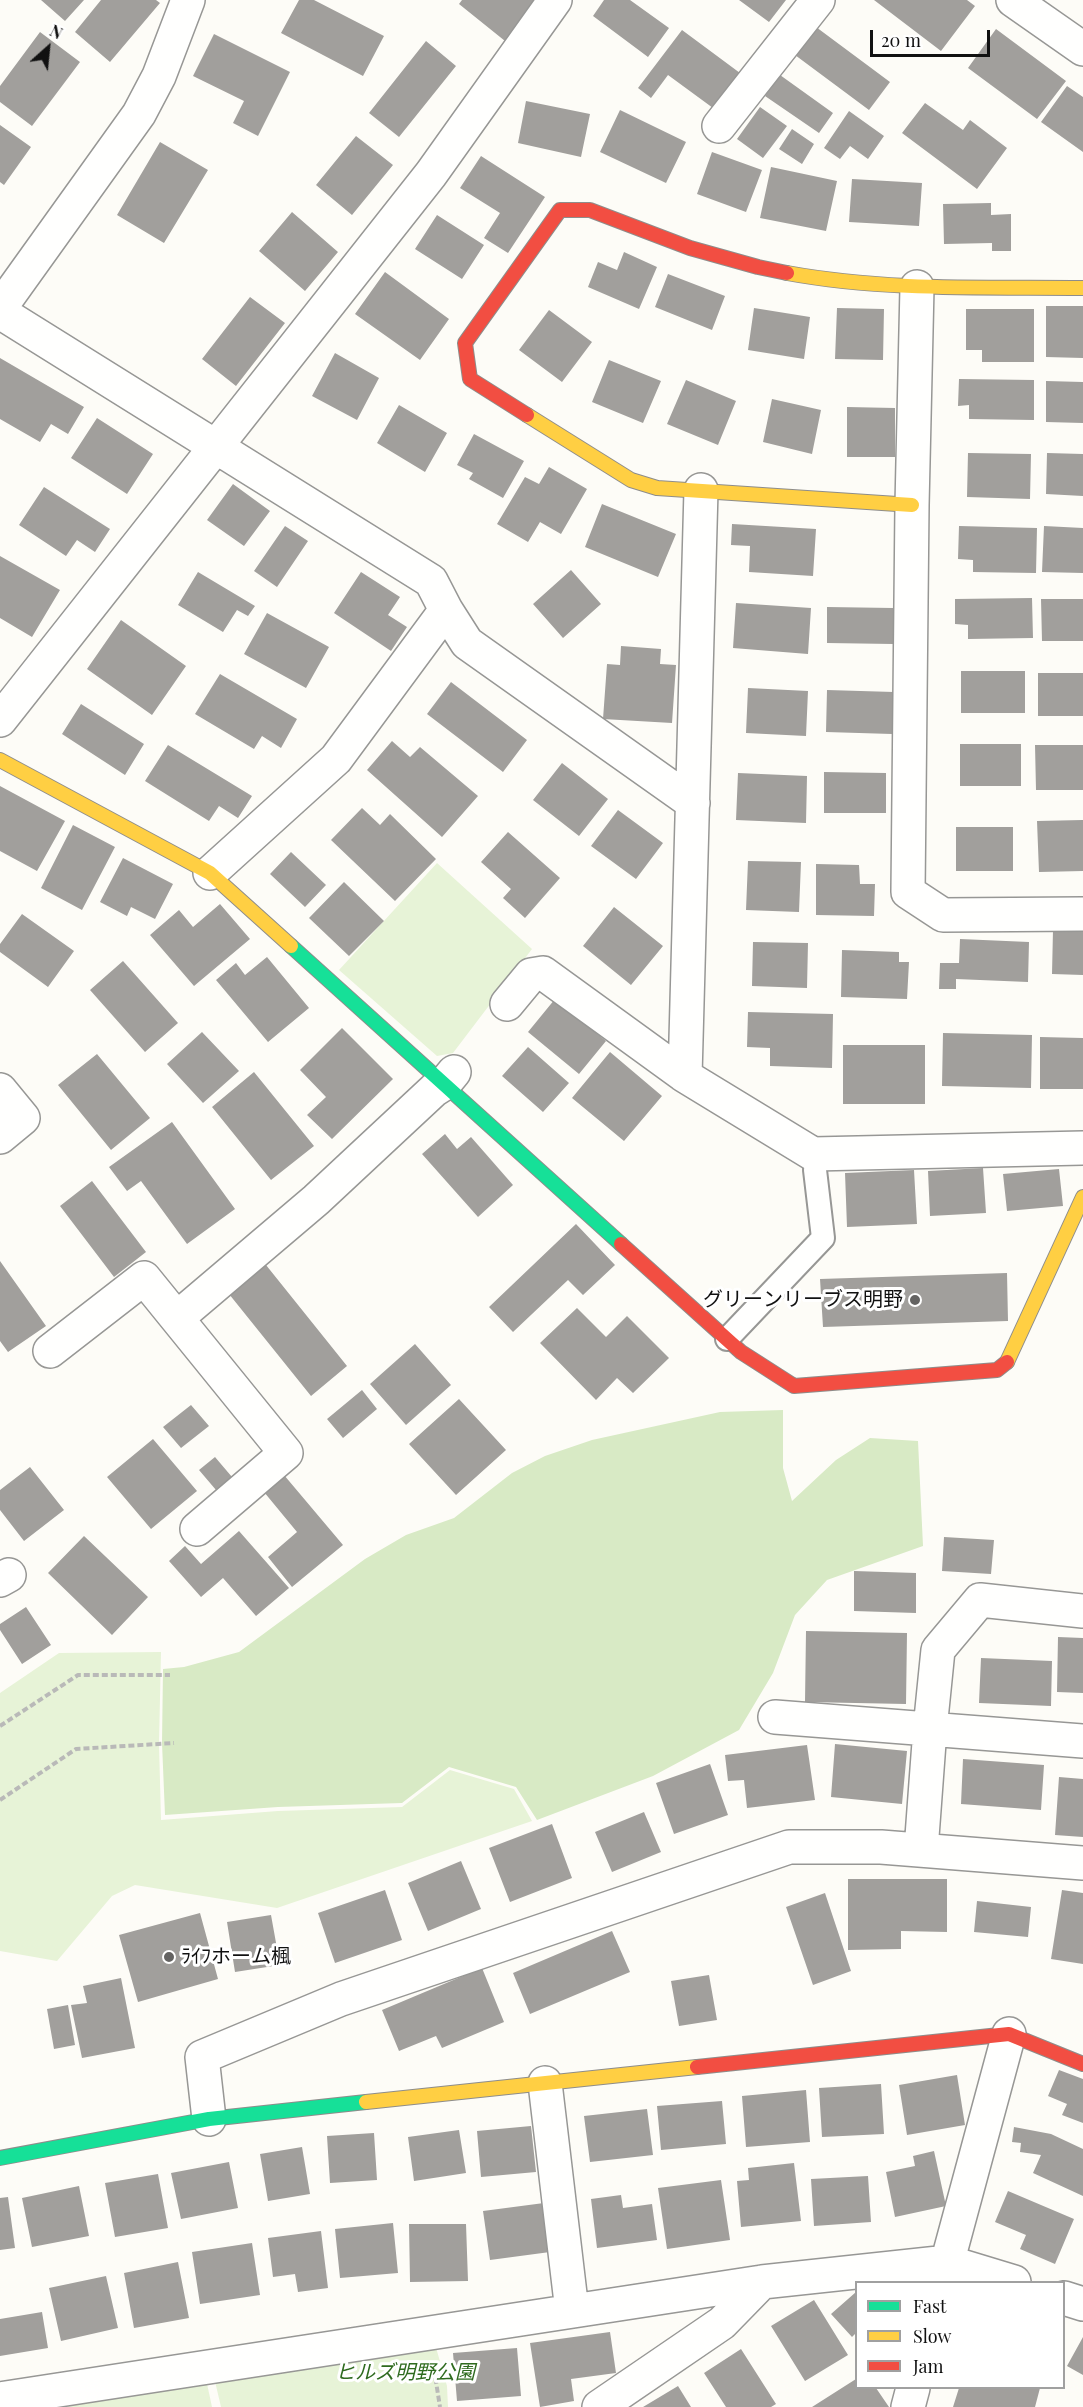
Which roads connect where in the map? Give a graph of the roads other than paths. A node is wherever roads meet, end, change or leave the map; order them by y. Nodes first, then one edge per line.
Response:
1 (188, 0) edge
2 (555, 0) edge
3 (818, 0) edge
4 (1013, 0) edge
5 (1083, 49) edge
6 (719, 126) dead end
7 (917, 287) junction
8 (1083, 288) edge
9 (0, 310) edge
10 (217, 446) junction
11 (701, 490) junction
12 (912, 505) junction
13 (446, 610) junction
14 (0, 720) edge
15 (0, 759) edge
16 (693, 803) junction
17 (210, 873) junction
18 (1083, 914) edge
19 (507, 1004) dead end
20 (685, 1076) junction
21 (449, 1078) junction
22 (0, 1090) edge
23 (0, 1137) edge
24 (1083, 1148) edge
25 (815, 1170) dead end
26 (1083, 1197) edge
27 (177, 1318) junction
28 (727, 1339) junction
29 (50, 1351) dead end
30 (197, 1528) dead end
31 (1083, 1611) edge
32 (775, 1717) dead end
33 (943, 1730) junction
34 (1083, 1741) edge
35 (921, 1850) junction
36 (1083, 1863) edge
37 (1009, 2034) junction
38 (1083, 2064) edge
39 (545, 2083) junction
40 (209, 2119) junction
41 (0, 2158) edge
42 (945, 2272) edge
43 (1001, 2281) edge
44 (762, 2282) junction
45 (1065, 2298) edge
46 (1083, 2304) edge
47 (572, 2311) junction
48 (913, 2389) edge
49 (0, 2399) edge
50 (599, 2407) edge
51 (908, 2407) edge

1 - 9 street
2 - 10 street
3 - 6 street
4 - 5 street
7 - 8 street
7 - 11 street
7 - 12 street
9 - 10 street
10 - 13 street
10 - 14 street
11 - 12 street
11 - 16 street
12 - 18 street
13 - 16 street
13 - 17 street
15 - 17 street
16 - 20 street
17 - 21 street
19 - 20 street
20 - 24 street
21 - 27 street
21 - 28 street
22 - 23 street
25 - 28 lane
26 - 28 street
27 - 29 street
27 - 30 street
31 - 33 street
32 - 33 street
33 - 34 street
33 - 35 street
35 - 36 street
35 - 40 street
37 - 38 street
37 - 39 street
37 - 42 street
39 - 40 street
39 - 47 street
40 - 41 street
42 - 43 street
42 - 44 street
44 - 47 street
44 - 50 street
45 - 46 street
47 - 49 street
48 - 51 street

